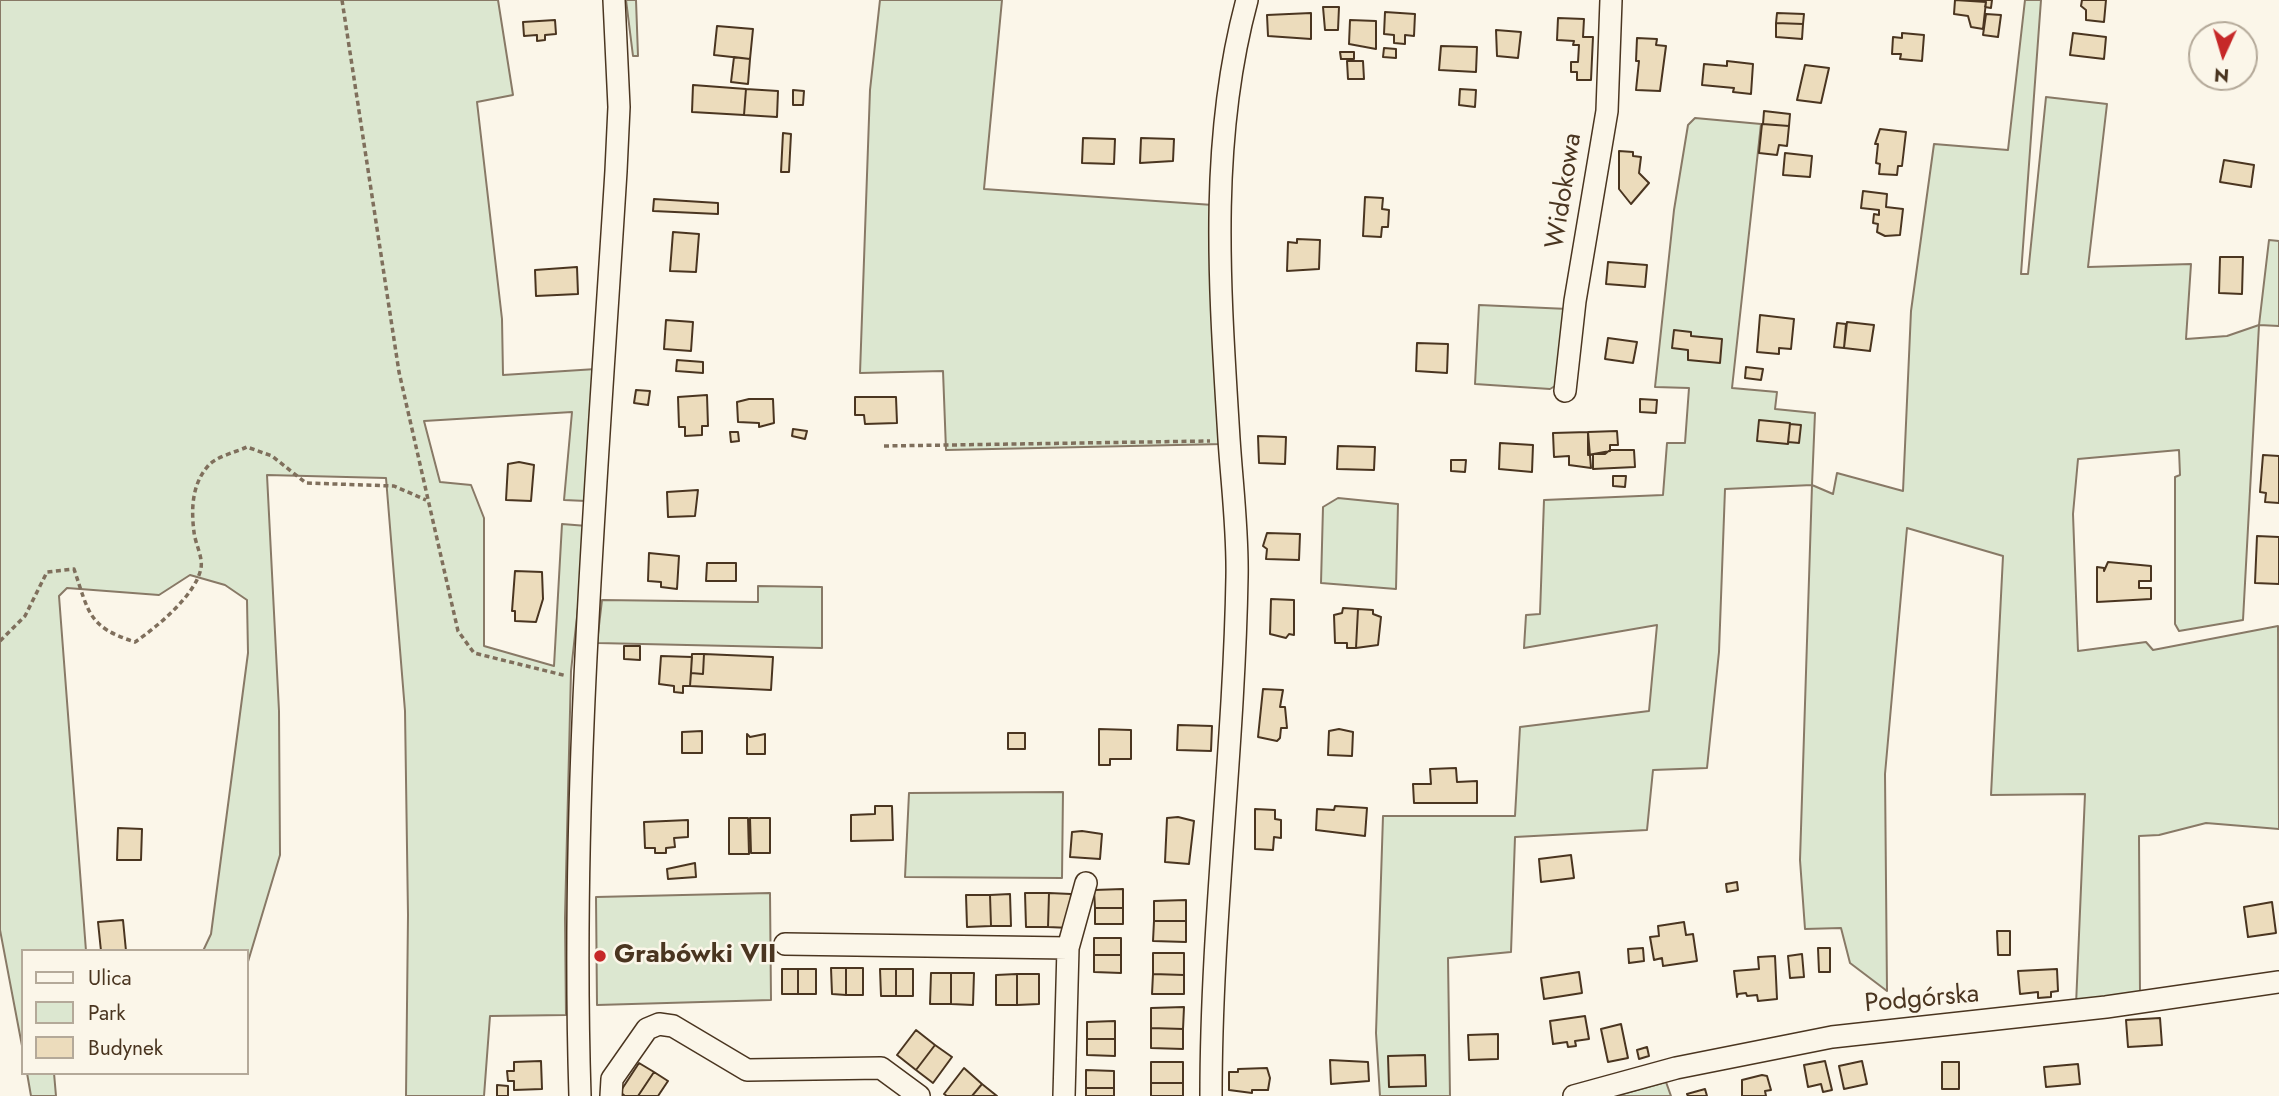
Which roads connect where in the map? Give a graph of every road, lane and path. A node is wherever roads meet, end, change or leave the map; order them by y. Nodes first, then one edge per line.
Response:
1 (342, 0) edge
2 (614, 0) edge
3 (1247, 0) edge
4 (1611, 0) edge
5 (1565, 391) dead end
6 (1229, 440) junction
7 (884, 446) dead end
8 (426, 500) junction
9 (0, 641) edge
10 (583, 679) junction
11 (1086, 883) dead end
12 (785, 944) dead end
13 (1068, 948) junction
14 (2279, 982) edge
15 (580, 1096) edge
16 (611, 1096) edge
17 (919, 1096) edge
18 (1064, 1096) edge
19 (1211, 1096) edge
20 (1574, 1096) edge

1 - 8 path
2 - 10 street
3 - 6 street
4 - 5 street, Widokowa
6 - 7 path
6 - 19 street
8 - 9 path
8 - 10 path
10 - 15 street
11 - 13 street
12 - 13 street
13 - 18 street
14 - 20 street, Podgórska
16 - 17 street

